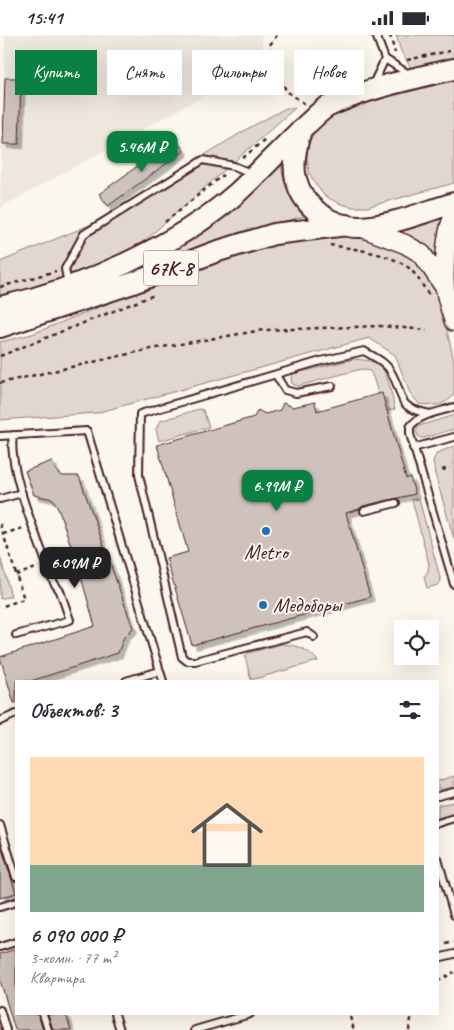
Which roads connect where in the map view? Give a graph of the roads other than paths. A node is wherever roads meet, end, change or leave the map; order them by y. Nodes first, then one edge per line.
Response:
1 (376, 35) edge
2 (385, 59) junction
3 (454, 69) edge
4 (416, 78) junction
5 (370, 91) junction
6 (300, 131) junction
7 (257, 175) junction
8 (454, 203) edge
9 (454, 216) edge
10 (353, 226) junction
11 (445, 288) junction
12 (59, 290) junction
13 (0, 307) edge
14 (454, 322) edge
15 (0, 327) edge
16 (276, 375) junction
17 (332, 386) dead end
18 (454, 407) edge
19 (430, 415) junction
20 (13, 435) junction
21 (0, 436) edge
22 (454, 437) edge
23 (413, 448) junction
24 (22, 493) junction
25 (0, 499) edge
26 (396, 503) dead end
27 (364, 511) dead end
28 (454, 584) edge
29 (16, 635) dead end
30 (314, 637) dead end
31 (160, 671) junction
32 (129, 680) edge
33 (163, 680) edge
34 (14, 715) edge
35 (0, 721) edge
36 (454, 792) edge
37 (439, 795) edge
38 (454, 818) edge
39 (439, 823) edge
40 (0, 825) edge
41 (439, 862) edge
42 (15, 874) edge
43 (15, 902) edge
44 (0, 907) edge
45 (454, 915) edge
46 (15, 942) edge
47 (0, 947) edge
48 (454, 953) edge
49 (439, 958) edge
50 (0, 1010) edge
51 (43, 1015) edge
52 (115, 1015) edge
53 (247, 1015) edge
54 (6, 1030) edge
55 (48, 1030) edge
56 (120, 1030) edge
57 (195, 1030) edge

1 - 2 lane
2 - 4 lane
2 - 5 lane
3 - 4 main road
4 - 5 main road
5 - 6 main road
6 - 7 main road
6 - 10 main road
7 - 12 main road
7 - 12 lane
8 - 10 main road, 67К-8
9 - 11 main road
10 - 11 main road
10 - 15 main road, 67К-8
11 - 14 main road
12 - 13 main road
16 - 17 lane
16 - 19 lane
16 - 30 lane
18 - 19 lane
19 - 23 lane
20 - 21 lane
20 - 24 lane
20 - 31 lane
22 - 23 lane
23 - 28 lane
24 - 25 lane
24 - 29 lane
26 - 27 lane
31 - 32 lane
31 - 33 lane
34 - 35 lane
36 - 37 lane
38 - 39 lane
40 - 42 lane
41 - 45 lane
43 - 44 lane
46 - 47 lane
48 - 49 lane
50 - 54 lane
51 - 55 lane
52 - 56 lane
53 - 57 lane

